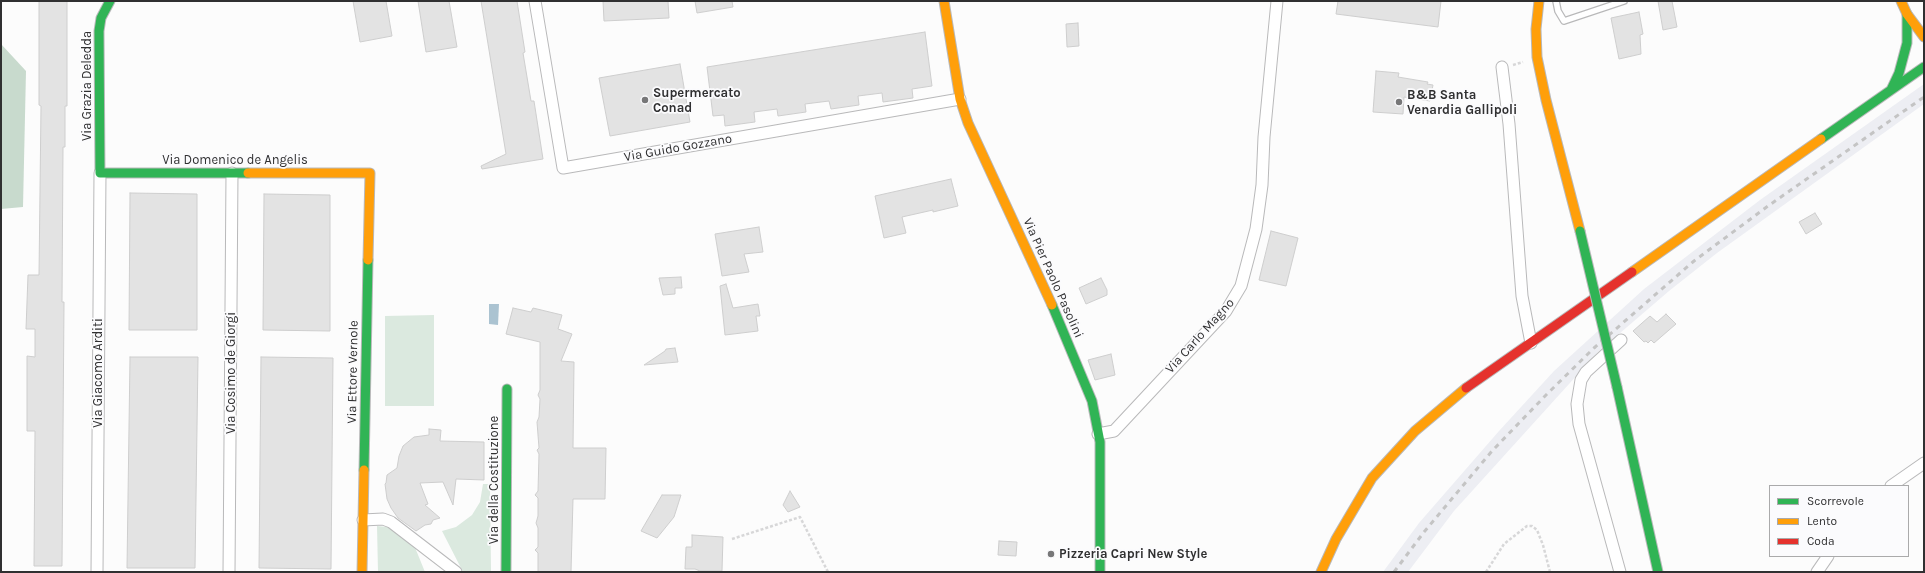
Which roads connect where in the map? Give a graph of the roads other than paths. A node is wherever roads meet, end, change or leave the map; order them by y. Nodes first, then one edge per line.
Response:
1 (110, 1) edge
2 (534, 1) edge
3 (944, 1) edge
4 (1277, 1) edge
5 (1539, 1) edge
6 (1556, 1) edge
7 (1624, 1) edge
8 (1901, 1) edge
9 (1908, 14) junction
10 (1924, 37) edge
11 (1924, 67) edge
12 (1502, 68) road end
13 (1891, 90) junction
14 (960, 99) junction
15 (100, 173) junction
16 (232, 173) junction
17 (370, 173) joint
18 (1621, 340) dead end
19 (1532, 343) junction
20 (507, 389) dead end
21 (1098, 434) junction
22 (1924, 463) edge
23 (1892, 485) edge
24 (363, 520) junction
25 (1827, 557) edge
26 (97, 572) edge
27 (229, 572) edge
28 (362, 572) edge
29 (456, 572) edge
30 (506, 572) edge
31 (1100, 572) edge
32 (1321, 572) edge
33 (1620, 572) edge
34 (1658, 572) edge
35 (1817, 572) edge

1 - 15 street, Via Grazia Deledda
2 - 14 street, Via Guido Gozzano
3 - 14 street, Via Pier Paolo Pasolini
4 - 21 street, Via Carlo Magno
5 - 34 street, bridge
6 - 7 lane
8 - 9 street
9 - 10 street
9 - 13 street
11 - 13 street
12 - 19 street
13 - 19 street
14 - 21 street, Via Pier Paolo Pasolini
15 - 16 street, Via Domenico de Angelis
15 - 26 street, Via Giacomo Arditi
16 - 17 street, Via Domenico de Angelis
16 - 27 street, Via Cosimo de Giorgi
17 - 24 street, Via Ettore Vernole
18 - 33 street
19 - 32 street
20 - 30 street, Via della Costituzione
21 - 31 street, Via Pier Paolo Pasolini
22 - 23 street
24 - 28 street, Via Ettore Vernole
24 - 29 street
25 - 35 street

